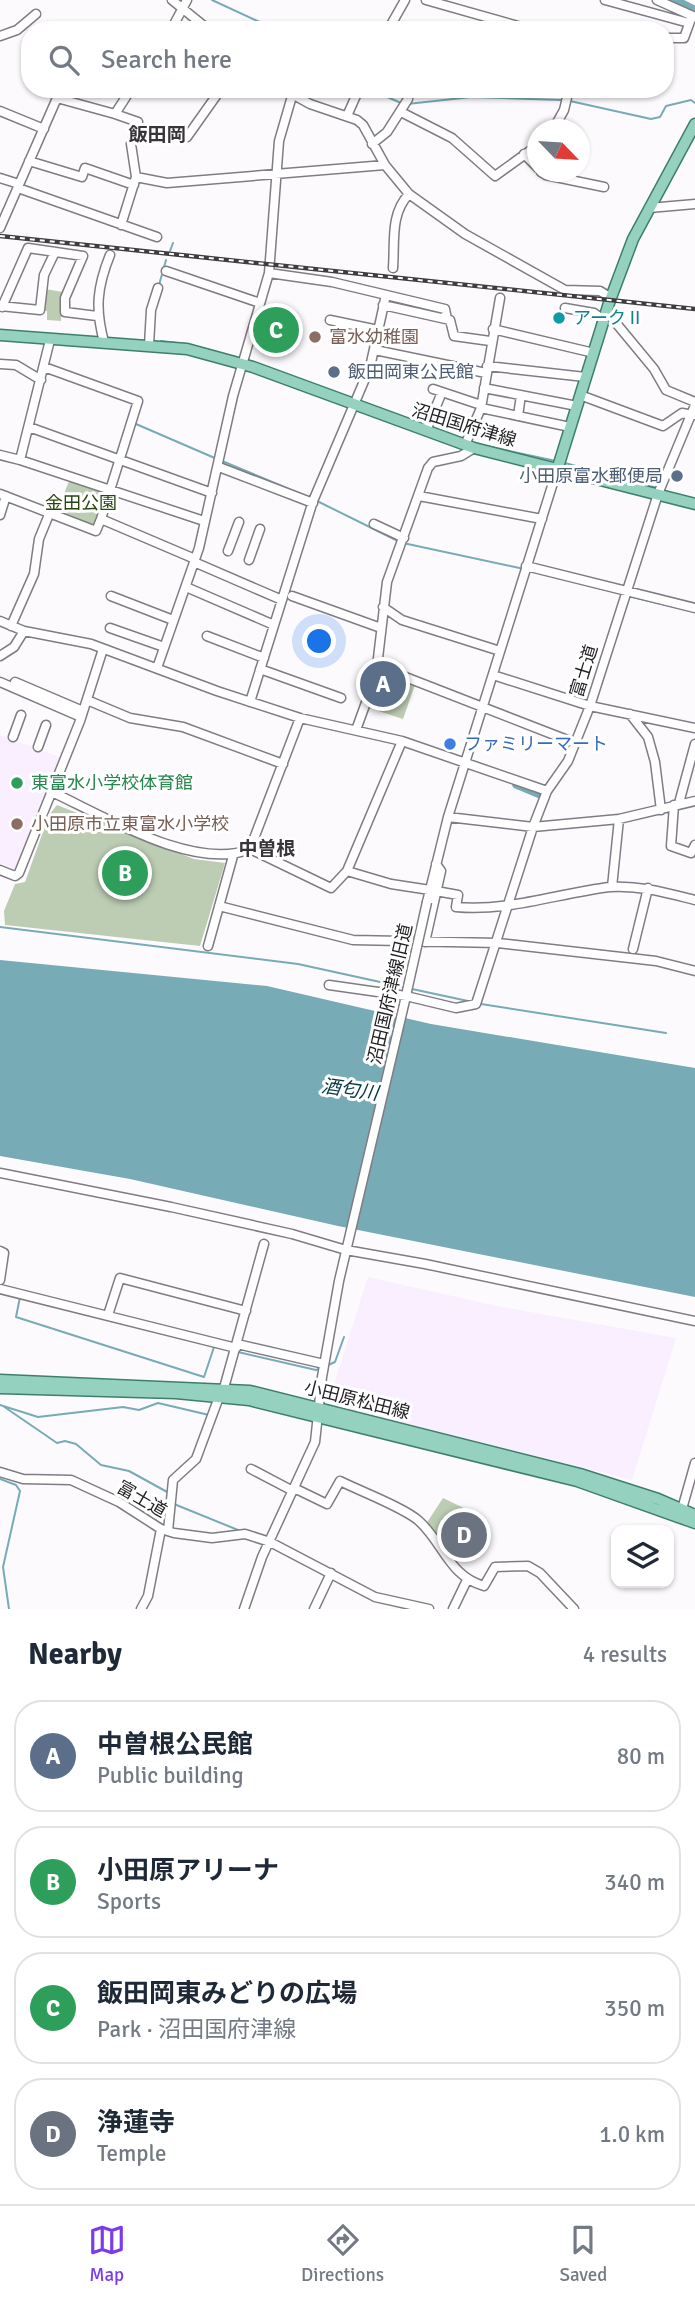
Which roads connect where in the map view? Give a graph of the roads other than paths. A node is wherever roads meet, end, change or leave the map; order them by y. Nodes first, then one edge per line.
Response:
1 (172, 0) edge
2 (405, 0) edge
3 (426, 0) edge
4 (605, 0) edge
5 (657, 0) edge
6 (185, 4) edge
7 (36, 14) dead end
8 (692, 19) edge
9 (28, 21) edge
10 (176, 21) edge
11 (201, 21) edge
12 (393, 21) edge
13 (500, 21) edge
14 (21, 27) edge
15 (0, 36) edge
16 (674, 38) edge
17 (125, 98) edge
18 (215, 98) edge
19 (291, 98) edge
20 (298, 98) edge
21 (355, 98) edge
22 (567, 98) edge
23 (0, 111) edge
24 (115, 114) junction
25 (347, 116) junction
26 (558, 119) edge
27 (695, 124) edge
28 (44, 129) junction
29 (187, 137) dead end
30 (372, 144) junction
31 (527, 152) edge
32 (524, 154) junction
33 (527, 157) edge
34 (29, 161) junction
35 (385, 164) junction
36 (276, 173) junction
37 (0, 178) edge
38 (135, 181) junction
39 (580, 182) edge
40 (19, 186) junction
41 (604, 187) dead end
42 (409, 194) junction
43 (695, 204) edge
44 (649, 208) junction
45 (121, 225) junction
46 (0, 229) edge
47 (157, 237) dead end
48 (55, 251) junction
49 (110, 255) dead end
50 (393, 268) dead end
51 (166, 271) dead end
52 (269, 274) junction
53 (158, 288) dead end
54 (386, 295) junction
55 (500, 298) dead end
56 (611, 298) junction
57 (260, 303) junction
58 (1, 306) edge
59 (383, 306) junction
60 (565, 308) dead end
61 (97, 316) junction
62 (605, 318) junction
63 (447, 319) junction
64 (330, 320) dead end
65 (493, 329) junction
66 (378, 330) junction
67 (0, 335) edge
68 (50, 340) junction
69 (490, 341) junction
70 (104, 342) junction
71 (149, 345) junction
72 (375, 349) junction
73 (594, 353) junction
74 (0, 364) edge
75 (242, 364) junction
76 (44, 367) junction
77 (487, 369) junction
78 (585, 377) junction
79 (41, 380) junction
80 (484, 388) junction
81 (521, 395) junction
82 (579, 400) junction
83 (354, 405) junction
84 (481, 407) junction
85 (694, 409) edge
86 (518, 416) junction
87 (29, 427) junction
88 (570, 427) junction
89 (426, 431) junction
90 (470, 447) junction
91 (0, 455) edge
92 (20, 460) junction
93 (120, 460) junction
94 (219, 463) junction
95 (558, 467) junction
96 (110, 489) junction
97 (660, 491) junction
98 (212, 493) junction
99 (3, 495) edge
100 (419, 496) junction
101 (314, 501) junction
102 (695, 504) edge
103 (50, 512) junction
104 (0, 515) edge
105 (101, 519) junction
106 (542, 519) junction
107 (204, 521) junction
108 (239, 522) dead end
109 (374, 524) dead end
110 (260, 529) dead end
111 (403, 542) junction
112 (228, 551) dead end
113 (195, 560) junction
114 (249, 560) dead end
115 (525, 570) junction
116 (186, 587) junction
117 (625, 593) junction
118 (111, 596) dead end
119 (292, 596) dead end
120 (282, 600) junction
121 (383, 607) junction
122 (695, 608) edge
123 (0, 621) edge
124 (173, 621) junction
125 (274, 625) junction
126 (12, 626) junction
127 (110, 628) dead end
128 (381, 628) junction
129 (24, 631) junction
130 (207, 636) dead end
131 (164, 647) junction
132 (103, 649) junction
133 (500, 651) junction
134 (0, 656) edge
135 (264, 658) junction
136 (377, 666) junction
137 (157, 668) junction
138 (260, 669) junction
139 (493, 674) junction
140 (0, 682) edge
141 (16, 682) dead end
142 (341, 698) dead end
143 (87, 700) junction
144 (250, 702) junction
145 (590, 706) junction
146 (483, 707) junction
147 (81, 712) junction
148 (630, 714) junction
149 (21, 715) dead end
150 (300, 718) junction
151 (46, 725) dead end
152 (695, 728) edge
153 (356, 730) junction
154 (13, 737) dead end
155 (402, 741) junction
156 (575, 743) junction
157 (695, 744) edge
158 (38, 747) dead end
159 (465, 763) junction
160 (283, 764) junction
161 (547, 791) junction
162 (52, 792) junction
163 (695, 801) edge
164 (677, 804) junction
165 (661, 810) junction
166 (448, 817) junction
167 (619, 819) junction
168 (533, 827) junction
169 (695, 845) edge
170 (250, 849) junction
171 (233, 856) junction
172 (0, 870) edge
173 (347, 871) junction
174 (612, 887) junction
175 (648, 888) junction
176 (433, 891) junction
177 (695, 900) edge
178 (510, 904) junction
179 (219, 906) junction
180 (425, 942) junction
181 (498, 943) junction
182 (208, 946) dead end
183 (633, 949) dead end
184 (695, 971) edge
185 (330, 985) dead end
186 (406, 993) junction
187 (0, 1173) edge
188 (264, 1244) dead end
189 (346, 1250) junction
190 (0, 1251) edge
191 (0, 1280) edge
192 (0, 1289) edge
193 (246, 1311) junction
194 (108, 1315) junction
195 (695, 1321) edge
196 (236, 1346) junction
197 (324, 1364) junction
198 (0, 1380) edge
199 (0, 1388) edge
200 (222, 1392) junction
201 (319, 1412) junction
202 (695, 1463) edge
203 (251, 1469) dead end
204 (0, 1472) edge
205 (293, 1490) junction
206 (682, 1509) junction
207 (695, 1514) edge
208 (695, 1523) edge
209 (164, 1530) junction
210 (270, 1542) junction
211 (331, 1573) junction
212 (467, 1580) junction
213 (418, 1608) edge
214 (141, 1609) edge
215 (244, 1609) edge
216 (314, 1609) edge
217 (429, 1609) edge
218 (453, 1609) edge
219 (574, 1609) edge

1 - 6 street
2 - 12 street
3 - 13 street
4 - 8 street
5 - 8 street
6 - 10 street
6 - 11 street
7 - 9 street
8 - 16 street
14 - 15 street
17 - 24 street
18 - 29 street
19 - 36 street
20 - 25 street
21 - 25 street
22 - 26 street
23 - 28 street
24 - 28 street
24 - 38 street
25 - 30 street
27 - 44 main road
28 - 34 street
30 - 32 street
30 - 35 street
31 - 32 street
32 - 33 street
34 - 38 street
34 - 40 street
35 - 36 street
35 - 42 street
36 - 38 street
36 - 52 street
37 - 40 street
38 - 45 street
39 - 41 street
40 - 45 street
40 - 46 street
42 - 50 street
42 - 56 street
43 - 44 street
44 - 56 main road
45 - 47 street
48 - 58 street
48 - 58 street
48 - 61 street
49 - 61 street
51 - 57 street
52 - 54 street
52 - 57 street
53 - 71 street
54 - 59 street
54 - 63 street
55 - 65 street
56 - 62 main road
57 - 75 street
59 - 63 street
59 - 66 street
60 - 62 street
61 - 70 street
62 - 73 main road
62 - 85 street
63 - 69 street
64 - 66 street
65 - 69 street
65 - 73 street
66 - 72 street
67 - 68 main road, 沼田国府津線
68 - 70 main road, 沼田国府津線
68 - 76 street
69 - 77 street
70 - 71 main road, 沼田国府津線
71 - 75 main road, 沼田国府津線
72 - 77 street
72 - 83 street
73 - 78 main road
74 - 79 street
75 - 83 main road, 沼田国府津線
75 - 94 street
76 - 79 street
76 - 93 street
77 - 78 street
77 - 80 street
78 - 82 main road
79 - 87 street
80 - 81 street
80 - 84 street
81 - 82 street
81 - 86 street
82 - 85 street
82 - 88 main road
83 - 89 main road, 沼田国府津線
83 - 101 street
84 - 86 street
84 - 89 street
84 - 90 street
85 - 97 street, 富士道
86 - 88 street
87 - 92 street
87 - 93 street
88 - 95 main road
89 - 90 main road, 沼田国府津線
90 - 95 main road, 沼田国府津線
90 - 100 street
91 - 92 street
92 - 96 street
93 - 96 street
93 - 98 street
94 - 98 street
94 - 101 street
95 - 97 main road, 沼田国府津線
95 - 106 street, 沼田国府津線旧道
96 - 105 street
96 - 107 street
97 - 102 main road, 沼田国府津線
97 - 117 street, 富士道
98 - 107 street
99 - 103 street
99 - 104 street
100 - 106 street
100 - 111 street
101 - 120 street
103 - 105 street
103 - 126 street
105 - 113 street
106 - 115 street, 沼田国府津線旧道
107 - 113 street
108 - 112 street
109 - 111 street
110 - 114 street
111 - 121 street
113 - 116 street
113 - 120 street
115 - 117 street
115 - 133 street, 沼田国府津線旧道
116 - 124 street
116 - 125 street
117 - 122 street
117 - 145 street, 富士道
118 - 124 street
119 - 128 street
120 - 125 street
121 - 128 street
121 - 133 street
123 - 126 street
124 - 131 street
125 - 135 street
126 - 129 street
127 - 131 street
128 - 136 street
129 - 132 street
129 - 134 street
130 - 135 street
131 - 137 street
132 - 137 street
132 - 143 street
133 - 139 street, 沼田国府津線旧道
135 - 138 street
136 - 146 street
136 - 153 street
137 - 144 street
138 - 142 street
138 - 144 street
139 - 145 street
139 - 146 street, 沼田国府津線旧道
140 - 147 street
141 - 147 street
143 - 147 street
143 - 160 street
144 - 150 street
145 - 148 street
145 - 156 street, 富士道
146 - 156 street
146 - 159 street, 沼田国府津線旧道
147 - 162 street
148 - 152 street
148 - 165 street
149 - 154 street
150 - 153 street
150 - 160 street
151 - 158 street
153 - 155 street
155 - 159 street
155 - 173 street
156 - 161 street, 富士道
157 - 164 street
159 - 161 street
159 - 166 street, 沼田国府津線旧道
160 - 170 street
161 - 168 street, 富士道
162 - 171 street
162 - 172 street
163 - 164 street
164 - 165 street
164 - 169 street
165 - 167 street
166 - 168 street
166 - 176 street, 沼田国府津線旧道
167 - 168 street
167 - 174 street
168 - 178 street, 富士道
170 - 171 street
170 - 173 street
171 - 179 street
173 - 176 street
174 - 175 street
174 - 178 street
175 - 177 street
175 - 183 street
176 - 178 street
176 - 180 street
176 - 186 street, 沼田国府津線旧道, bridge
178 - 181 street, 富士道
179 - 180 street
179 - 182 street
180 - 181 street
181 - 184 street
181 - 186 street, 富士道
185 - 186 street
186 - 189 street, 沼田国府津線旧道
187 - 189 street
188 - 193 street
189 - 195 street
189 - 197 street, 沼田国府津線旧道
190 - 191 street
192 - 194 street
193 - 194 street
193 - 196 street
194 - 196 street
196 - 197 street
196 - 200 street
197 - 201 street, 沼田国府津線旧道
198 - 200 main road, 小田原松田線
199 - 200 main road, 小田原松田線
200 - 201 main road, 小田原松田線
200 - 209 street
201 - 205 street, 沼田国府津線旧道
201 - 206 main road, 小田原松田線
201 - 208 main road, 小田原松田線
202 - 206 street
203 - 205 street
204 - 209 street, 富士道
205 - 210 street, 沼田国府津線旧道
205 - 212 street
206 - 207 main road, 小田原松田線
209 - 210 street, 富士道
209 - 214 street
210 - 211 street, 富士道
210 - 215 street, 沼田国府津線旧道
211 - 213 street, 富士道
211 - 216 street
212 - 218 street
212 - 219 street
213 - 217 street, 富士道

